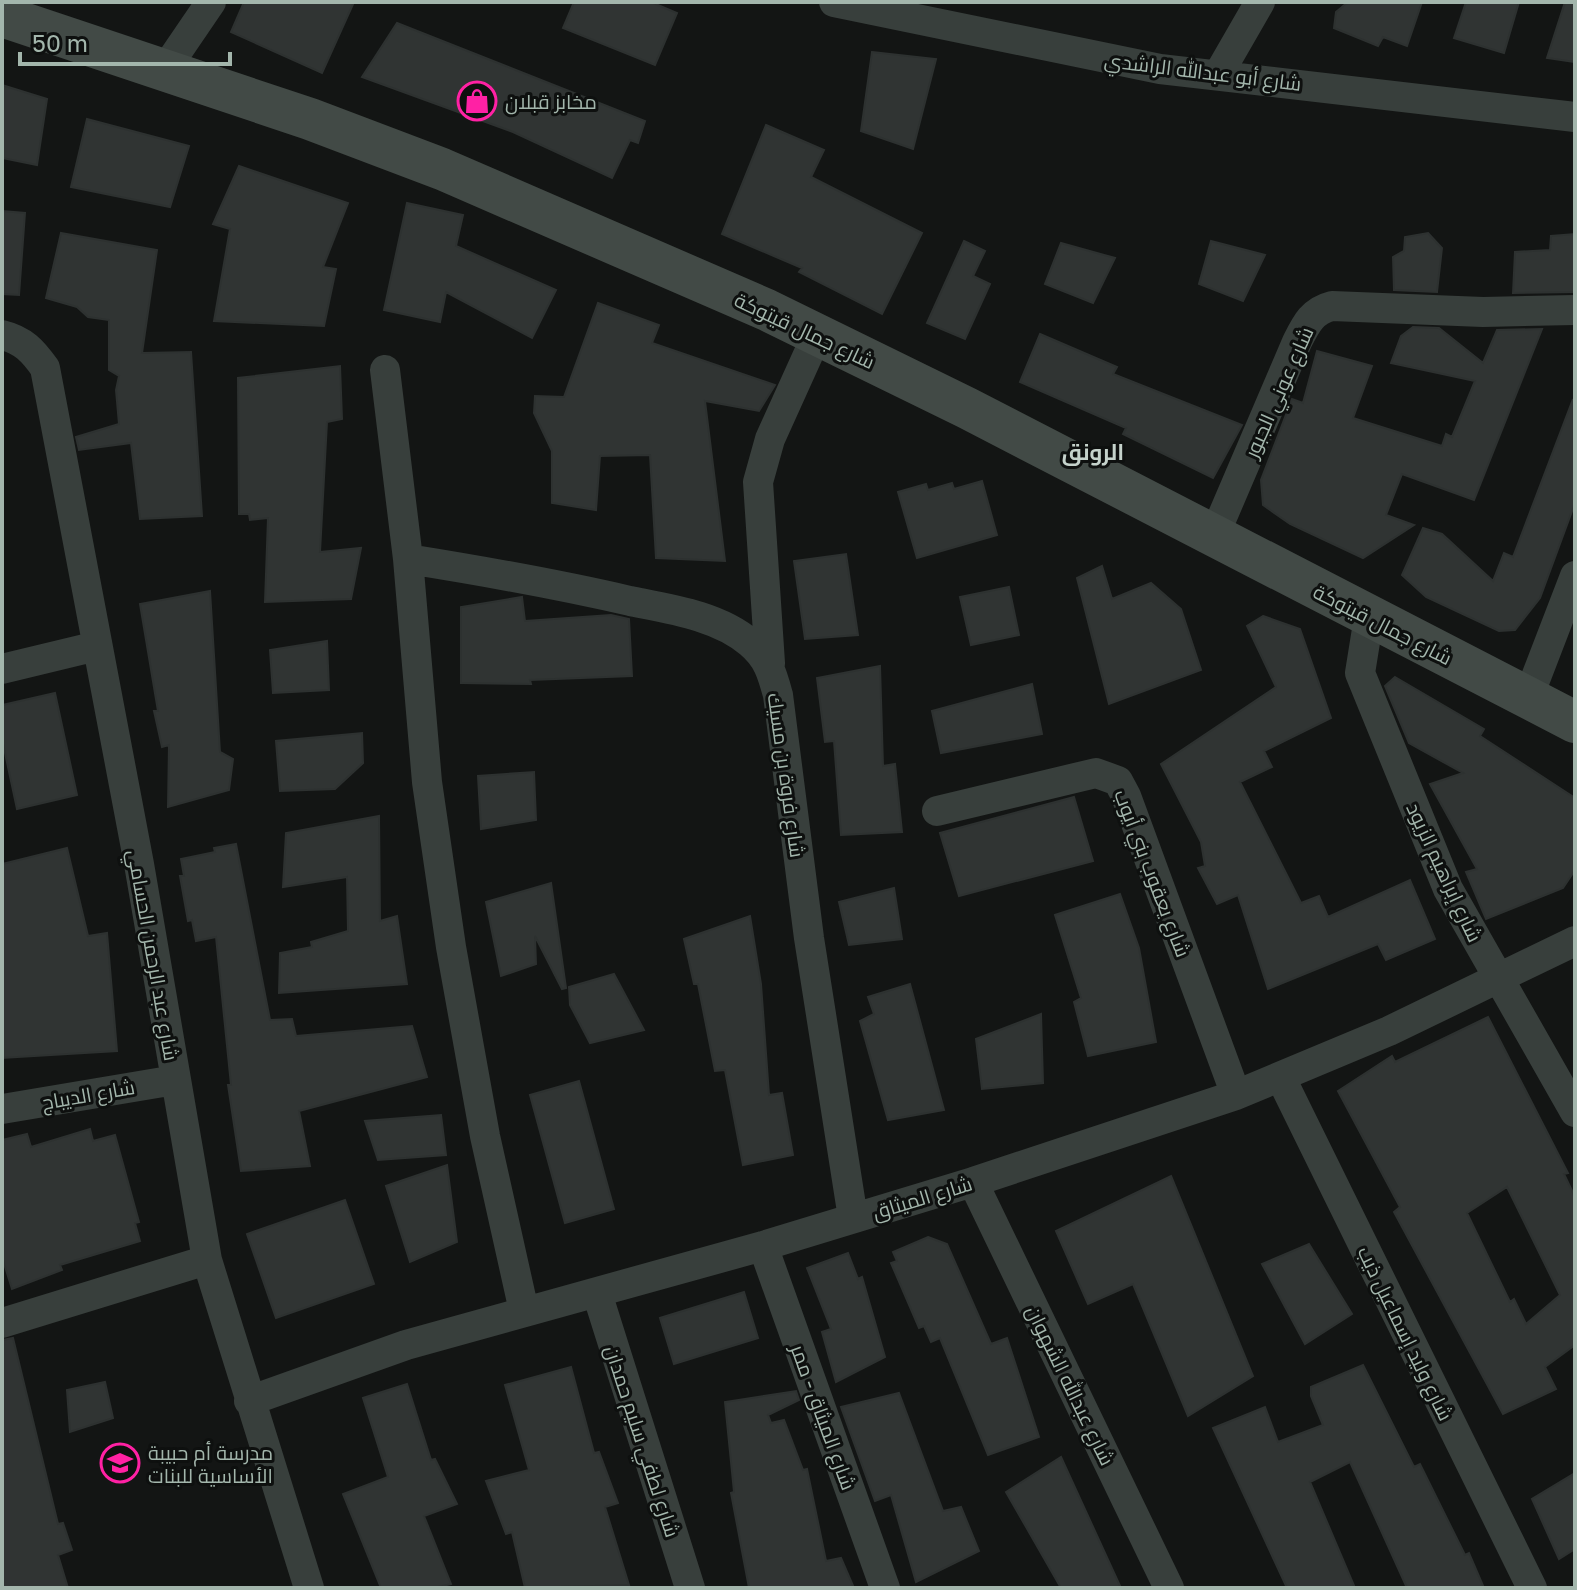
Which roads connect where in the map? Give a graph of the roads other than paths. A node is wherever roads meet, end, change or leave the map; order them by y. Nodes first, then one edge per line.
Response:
1 (211, 2) edge
2 (834, 2) edge
3 (1260, 2) edge
4 (2, 16) edge
5 (164, 71) junction
6 (1218, 75) junction
7 (1575, 117) edge
8 (1575, 310) edge
9 (2, 335) edge
10 (817, 335) junction
11 (385, 370) dead end
12 (1214, 536) junction
13 (408, 559) junction
14 (1575, 576) edge
15 (1369, 617) junction
16 (97, 646) junction
17 (770, 663) junction
18 (2, 669) edge
19 (1528, 698) junction
20 (1575, 722) edge
21 (937, 811) dead end
22 (1575, 941) edge
23 (1496, 976) junction
24 (1281, 1078) junction
25 (175, 1080) junction
26 (1236, 1095) junction
27 (2, 1109) edge
28 (1575, 1112) edge
29 (973, 1182) junction
30 (853, 1218) junction
31 (763, 1246) junction
32 (207, 1260) junction
33 (597, 1293) junction
34 (524, 1311) junction
35 (2, 1323) edge
36 (249, 1401) junction
37 (309, 1588) edge
38 (690, 1588) edge
39 (885, 1588) edge
40 (1169, 1588) edge
41 (1532, 1588) edge

1 - 5 street
2 - 6 street, شارع أبو عبدالله الراشدي
3 - 6 street
4 - 5 street, شارع جمال قيتوكة
5 - 10 street, شارع جمال قيتوكة
6 - 7 street, شارع أبو عبدالله الراشدي
8 - 12 street, شارع عوني الجبور
9 - 16 street, شارع عبد الرحمن الحسامي
10 - 12 street, شارع جمال قيتوكة
10 - 17 street, شارع فروة بن مسيك
11 - 13 street
12 - 15 street, شارع جمال قيتوكة
13 - 17 street
13 - 34 street
14 - 19 street
15 - 19 street, شارع جمال قيتوكة
15 - 23 street, شارع إبراهيم الزيود
16 - 18 street
16 - 25 street, شارع عبد الرحمن الحسامي
17 - 30 street, شارع فروة بن مسيك
19 - 20 street, شارع جمال قيتوكة
21 - 26 street, شارع يعقوب بني أيوب
22 - 23 street, شارع الميثاق
23 - 24 street, شارع الميثاق
23 - 28 street, شارع إبراهيم الزيود
24 - 26 street, شارع الميثاق
24 - 41 street, شارع وليد إسماعيل ذيب
25 - 27 street, شارع الديباج
25 - 32 street, شارع عبد الرحمن الحسامي
26 - 29 street, شارع الميثاق
29 - 30 street, شارع الميثاق
29 - 40 street, شارع عبدالله الشهوان
30 - 31 street, شارع الميثاق
31 - 33 street, شارع الميثاق
31 - 39 street, شارع الميثاق - ممر
32 - 35 street
32 - 36 street, شارع عبد الرحمن الحسامي
33 - 34 street, شارع الميثاق
33 - 38 street, شارع لطفي سليم حمدان
34 - 36 street, شارع الميثاق
36 - 37 street, شارع عبد الرحمن الحسامي

